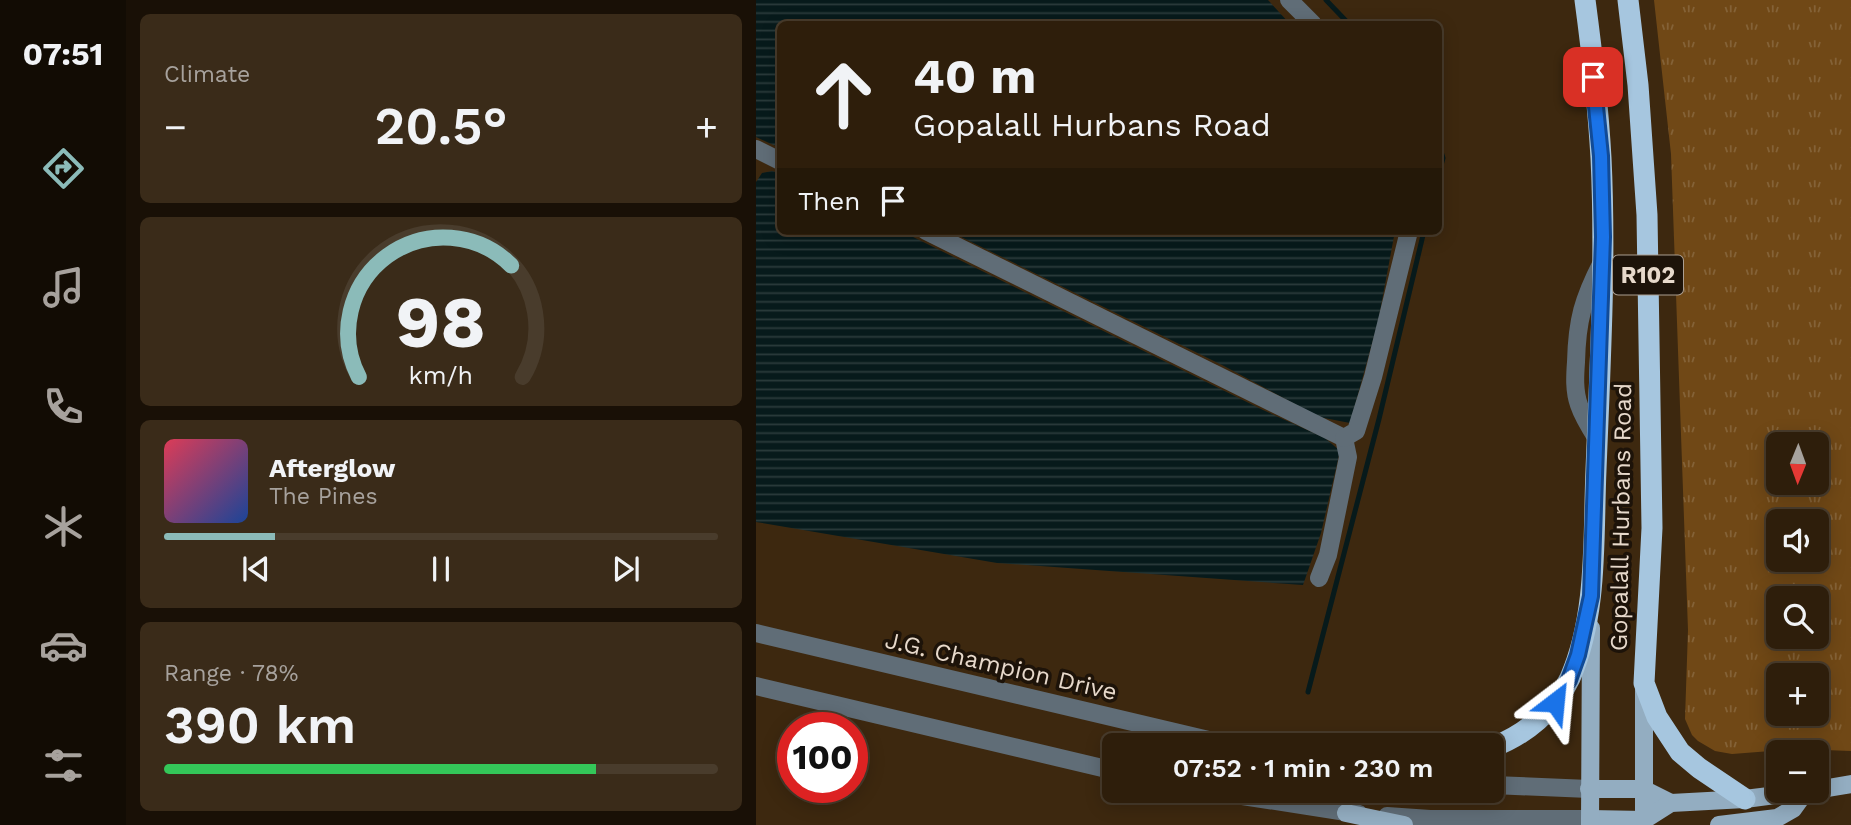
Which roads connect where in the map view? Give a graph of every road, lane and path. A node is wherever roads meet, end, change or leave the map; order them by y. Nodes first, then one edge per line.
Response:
1 (1289, 0) edge
2 (1585, 0) edge
3 (1628, 0) edge
4 (1310, 21) edge
5 (756, 149) edge
6 (777, 160) edge
7 (934, 235) edge
8 (1408, 235) edge
9 (1344, 439) junction
10 (1319, 578) dead end
11 (1591, 596) junction
12 (756, 633) edge
13 (1644, 682) junction
14 (756, 686) edge
15 (756, 698) edge
16 (809, 698) junction
17 (1179, 733) edge
18 (1504, 741) edge
19 (1102, 768) edge
20 (1851, 784) edge
21 (1504, 785) edge
22 (1829, 788) edge
23 (1590, 789) junction
24 (1643, 789) junction
25 (1766, 796) edge
26 (1745, 799) junction
27 (1284, 803) edge
28 (1671, 803) junction
29 (1798, 803) edge
30 (1346, 813) junction
31 (1590, 822) edge
32 (1644, 822) edge
33 (1404, 825) edge
34 (1719, 825) edge

1 - 4 street
2 - 11 highway, Gopalall Hurbans Road / R102
3 - 13 highway, Gopalall Hurbans Road / R102
5 - 6 street
7 - 9 street
8 - 9 street
9 - 10 street
11 - 18 highway
11 - 23 main road, Gopalall Hurbans Road / R102
12 - 17 street, J.G. Champion Drive
13 - 24 main road, Gopalall Hurbans Road / R102
13 - 26 highway
14 - 16 street
15 - 16 street
16 - 19 street
20 - 22 main road
21 - 23 street
23 - 24 main road
23 - 31 main road, Gopalall Hurbans Road / R102
24 - 28 main road
24 - 32 main road, Gopalall Hurbans Road / R102
25 - 26 main road
26 - 28 main road
27 - 30 street
28 - 32 main road
29 - 34 main road
30 - 31 street
30 - 33 main road
31 - 32 main road

